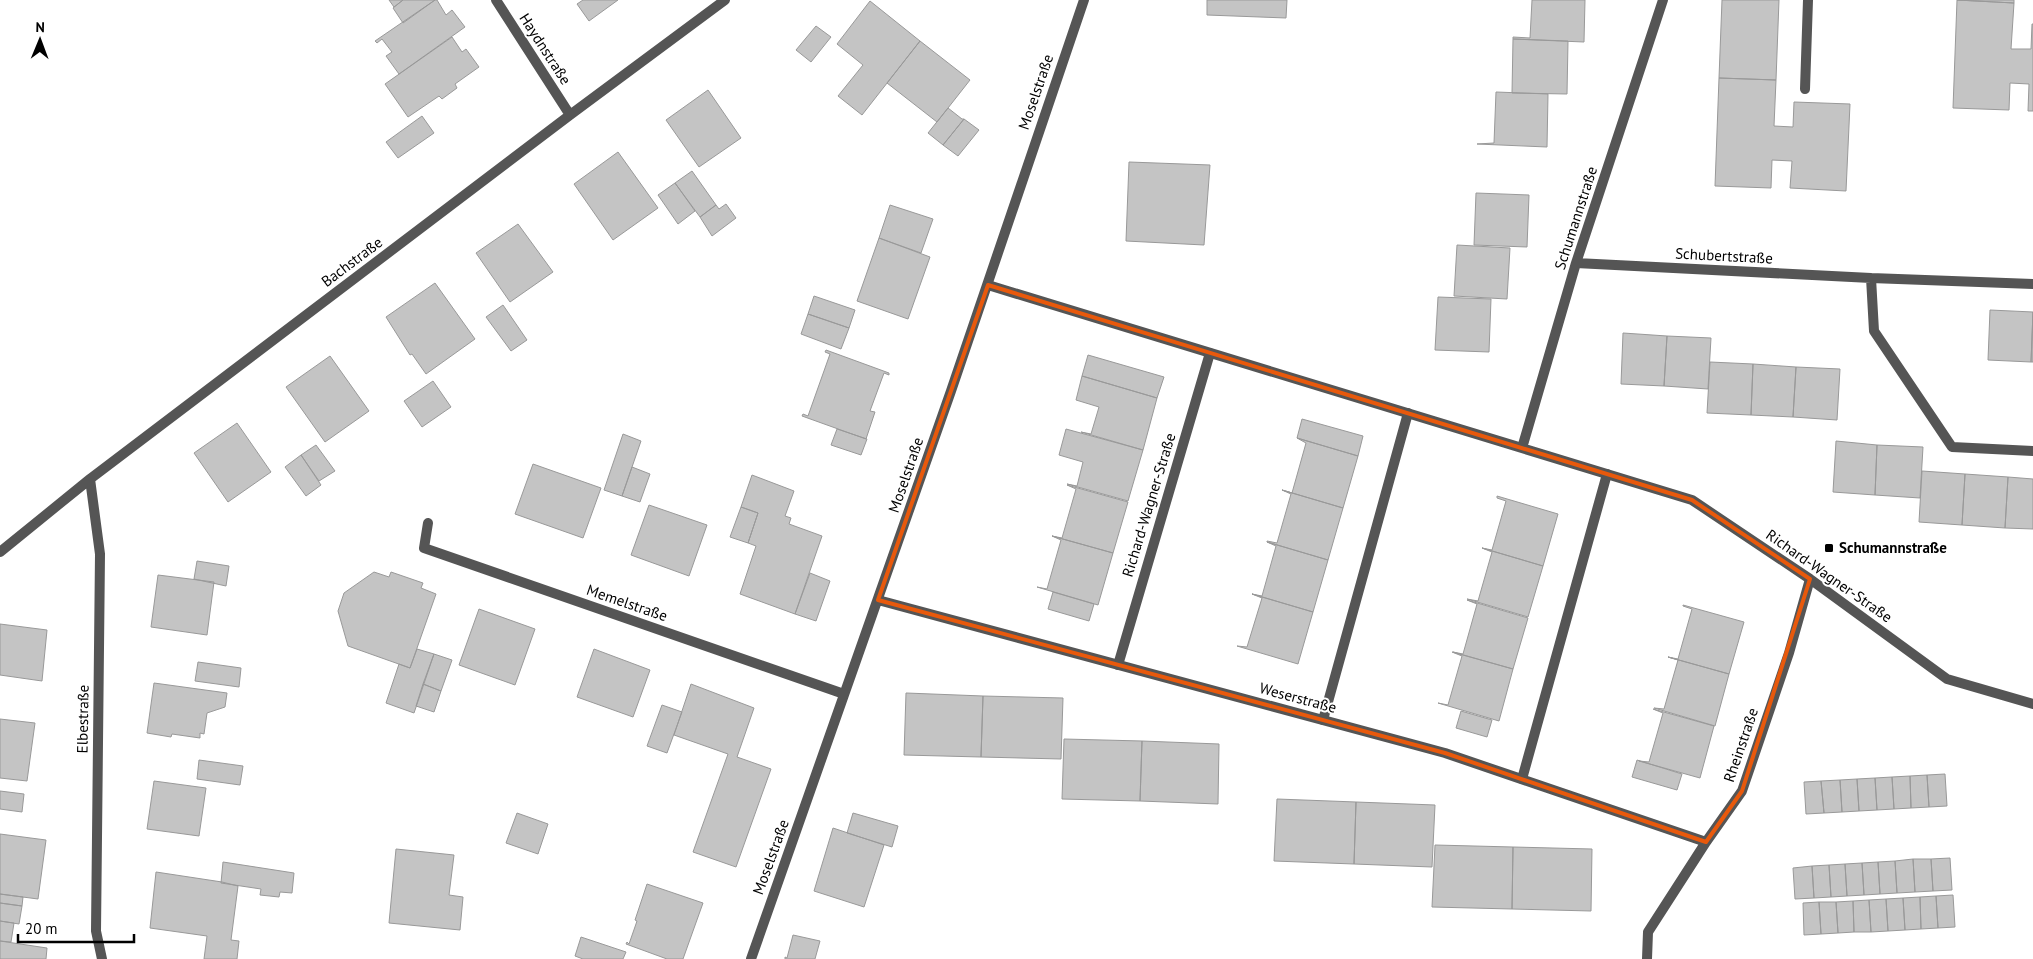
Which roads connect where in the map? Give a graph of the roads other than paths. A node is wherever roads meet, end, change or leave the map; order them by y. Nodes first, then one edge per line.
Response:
1 (496, 0) edge
2 (725, 0) edge
3 (1084, 0) edge
4 (1663, 0) edge
5 (1808, 0) edge
6 (1805, 89) dead end
7 (570, 115) junction
8 (1576, 263) junction
9 (1871, 278) junction
10 (2033, 284) edge
11 (988, 285) junction
12 (1210, 353) junction
13 (1408, 413) junction
14 (1522, 448) junction
15 (2033, 451) edge
16 (1607, 474) junction
17 (90, 479) junction
18 (428, 523) dead end
19 (0, 552) edge
20 (1810, 579) junction
21 (878, 600) junction
22 (1118, 665) junction
23 (844, 694) junction
24 (2033, 704) edge
25 (1323, 720) junction
26 (1522, 779) junction
27 (1706, 842) junction
28 (102, 959) edge
29 (751, 959) edge
30 (1647, 959) edge

1 - 7 street, Haydnstraße
2 - 7 street, Bachstraße
3 - 11 street, Moselstraße
4 - 8 street, Schumannstraße
5 - 6 street
7 - 17 street, Bachstraße
8 - 9 street, Schubertstraße
8 - 14 street, Schumannstraße
9 - 10 street, Schubertstraße
9 - 15 street
11 - 12 street, Richard-Wagner-Straße
11 - 21 street, Moselstraße
12 - 13 street, Richard-Wagner-Straße
12 - 22 street, Richard-Wagner-Straße
13 - 14 street, Richard-Wagner-Straße
13 - 25 street
14 - 16 street, Richard-Wagner-Straße
16 - 20 street, Richard-Wagner-Straße
16 - 26 street
17 - 19 street, Bachstraße
17 - 28 street, Elbestraße
18 - 23 street, Memelstraße
20 - 24 street, Richard-Wagner-Straße
20 - 27 street, Rheinstraße
21 - 22 street, Weserstraße
21 - 23 street, Moselstraße
22 - 25 street, Weserstraße
23 - 29 street, Moselstraße
25 - 26 street, Weserstraße
26 - 27 street, Weserstraße
27 - 30 street, Rheinstraße

